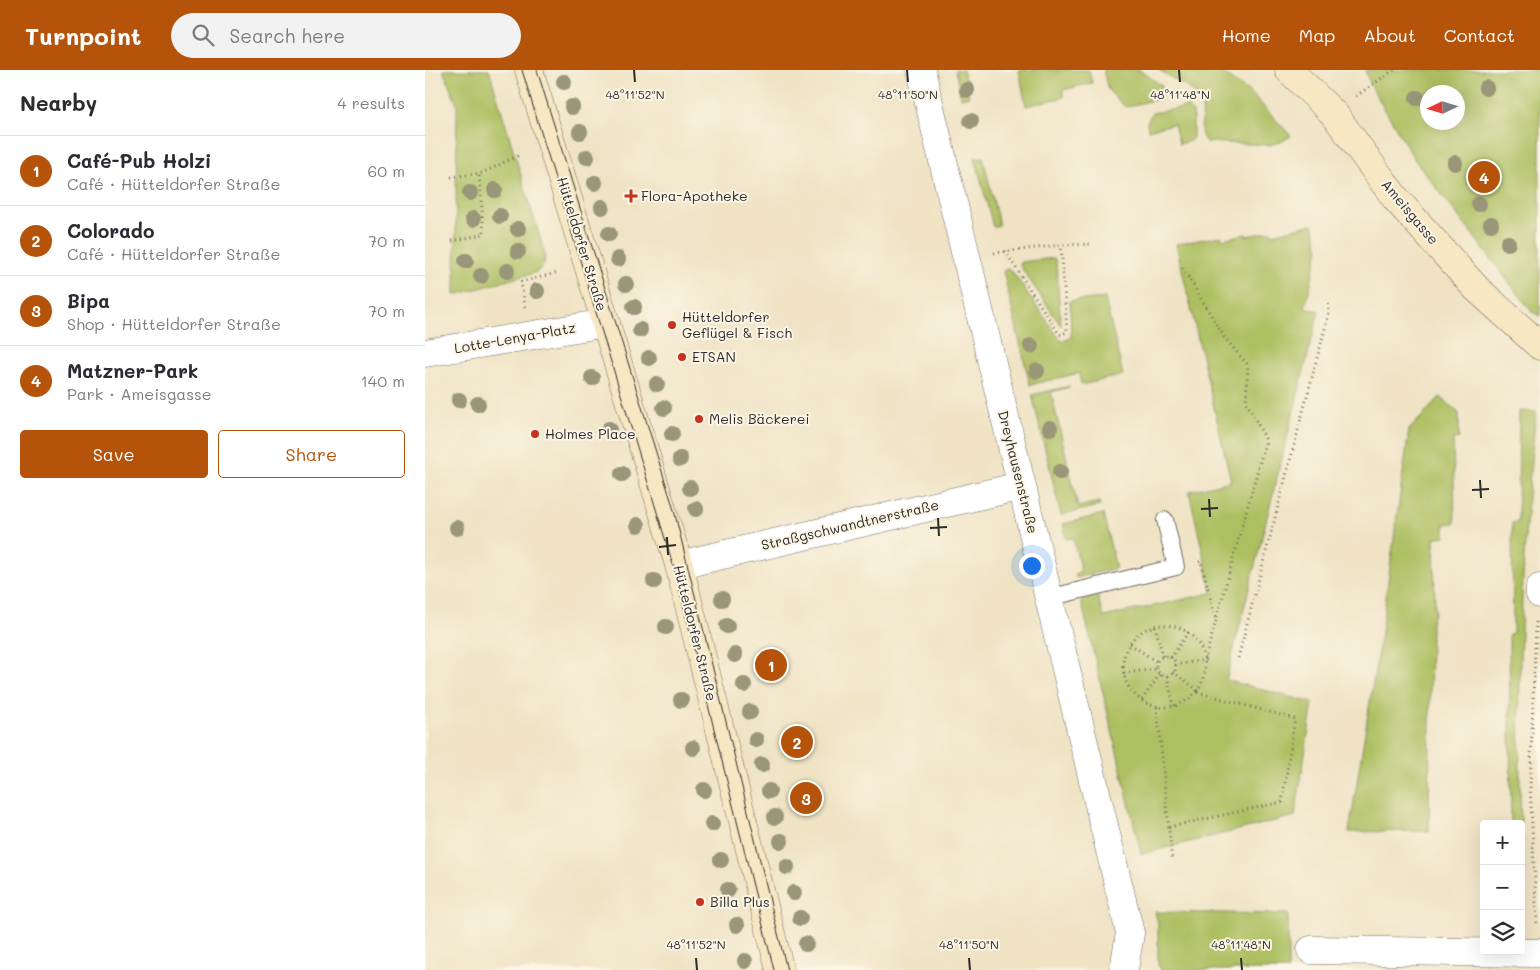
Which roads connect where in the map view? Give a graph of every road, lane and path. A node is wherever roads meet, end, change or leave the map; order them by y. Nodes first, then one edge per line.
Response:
1 (529, 70) edge
2 (921, 70) edge
3 (1289, 70) edge
4 (1394, 70) edge
5 (1353, 97) dead end
6 (521, 154) dead end
7 (479, 174) junction
8 (451, 177) dead end
9 (451, 241) dead end
10 (1093, 244) dead end
11 (1061, 245) junction
12 (1005, 251) junction
13 (992, 253) dead end
14 (1181, 265) dead end
15 (556, 273) dead end
16 (1328, 301) dead end
17 (525, 308) dead end
18 (606, 323) junction
19 (1540, 346) edge
20 (425, 353) edge
21 (1021, 486) junction
22 (1165, 520) dead end
23 (679, 565) junction
24 (1176, 566) junction
25 (1540, 588) edge
26 (1539, 594) edge
27 (1048, 598) junction
28 (1216, 622) junction
29 (1155, 626) junction
30 (1188, 632) junction
31 (1130, 644) junction
32 (1163, 657) junction
33 (1171, 658) junction
34 (1238, 658) dead end
35 (1205, 660) junction
36 (1157, 662) junction
37 (1175, 665) junction
38 (1157, 668) junction
39 (1173, 672) junction
40 (1124, 673) junction
41 (1160, 674) junction
42 (1167, 676) junction
43 (1197, 691) junction
44 (1142, 700) junction
45 (1157, 706) junction
46 (1174, 706) junction
47 (1169, 827) junction
48 (1172, 860) dead end
49 (1539, 940) edge
50 (1311, 950) dead end
51 (780, 970) edge
52 (1124, 970) edge

1 - 18 main road, Hütteldorfer Straße
2 - 21 street, Dreyhausenstraße
3 - 19 main road, Ameisgasse
4 - 5 path
6 - 7 path
7 - 8 path
7 - 9 path
10 - 11 path
11 - 12 path
11 - 12 path
12 - 13 path
14 - 28 path
15 - 17 path
16 - 34 path
18 - 20 street, Lotte-Lenya-Platz
18 - 23 main road, Hütteldorfer Straße
21 - 23 street, Straßgschwandtnerstraße
21 - 27 street, Dreyhausenstraße
22 - 24 lane
23 - 51 main road, Hütteldorfer Straße
24 - 27 lane
24 - 28 path
25 - 26 street
26 - 49 path
27 - 52 street, Dreyhausenstraße
28 - 35 path
29 - 30 path
29 - 31 path
29 - 32 path
30 - 33 path
30 - 35 path
31 - 36 path
31 - 40 path
32 - 33 path
32 - 36 path
33 - 37 path
35 - 37 path
35 - 43 path
36 - 38 path
37 - 39 path
38 - 40 path
38 - 41 path
39 - 42 path
39 - 43 path
40 - 44 path
41 - 42 path
41 - 44 path
42 - 46 path
43 - 46 path
43 - 47 path
44 - 45 path
45 - 46 path
45 - 47 path
47 - 48 path
49 - 50 street

